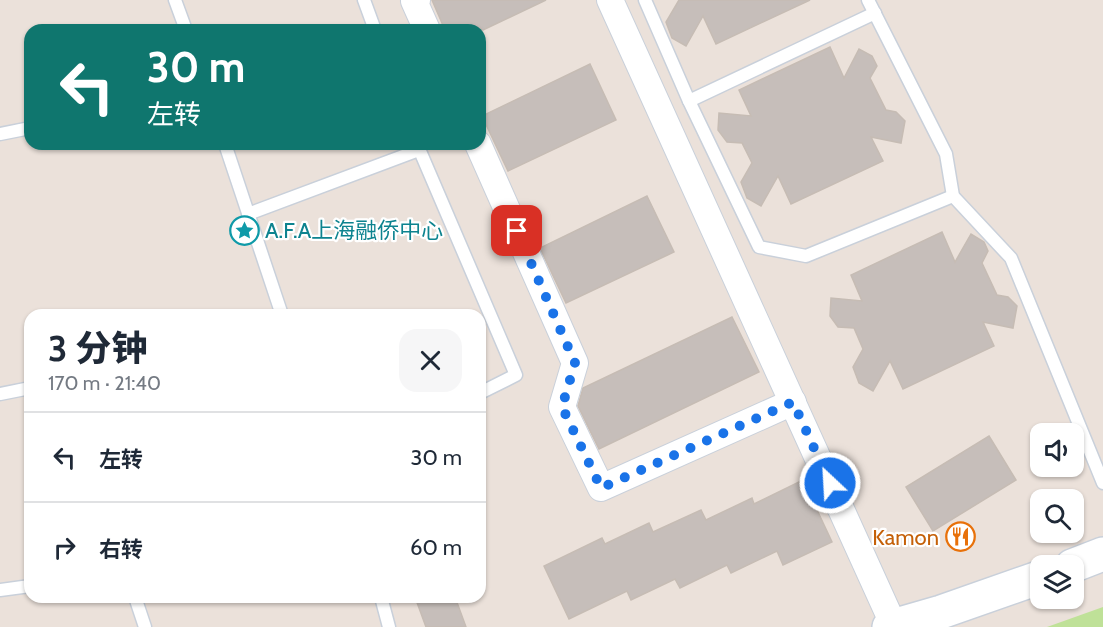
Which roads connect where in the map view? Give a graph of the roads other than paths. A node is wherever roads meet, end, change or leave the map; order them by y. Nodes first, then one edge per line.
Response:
1 (176, 0) edge
2 (364, 0) edge
3 (417, 0) edge
4 (610, 0) edge
5 (645, 0) edge
6 (868, 0) edge
7 (875, 13) junction
8 (184, 24) edge
9 (373, 24) edge
10 (424, 24) edge
11 (689, 100) junction
12 (24, 129) edge
13 (0, 134) edge
14 (227, 150) edge
15 (410, 150) edge
16 (419, 150) edge
17 (481, 150) edge
18 (953, 195) junction
19 (248, 214) junction
20 (280, 309) edge
21 (24, 389) edge
22 (486, 390) edge
23 (0, 394) edge
24 (793, 402) junction
25 (1103, 483) edge
26 (1103, 554) edge
27 (1084, 561) edge
28 (1030, 581) edge
29 (24, 586) edge
30 (0, 590) edge
31 (137, 603) edge
32 (383, 603) edge
33 (892, 626) edge
34 (145, 627) edge
35 (389, 627) edge

1 - 8 lane
2 - 9 lane
3 - 10 street
4 - 24 street
5 - 11 lane
6 - 7 lane
7 - 11 lane
7 - 18 lane
11 - 18 lane
12 - 13 lane
14 - 19 lane
15 - 19 lane
16 - 22 lane
17 - 24 street
18 - 25 lane
19 - 20 lane
21 - 23 lane
24 - 33 street
26 - 27 street
28 - 33 street
29 - 30 lane
31 - 34 lane
32 - 35 lane

